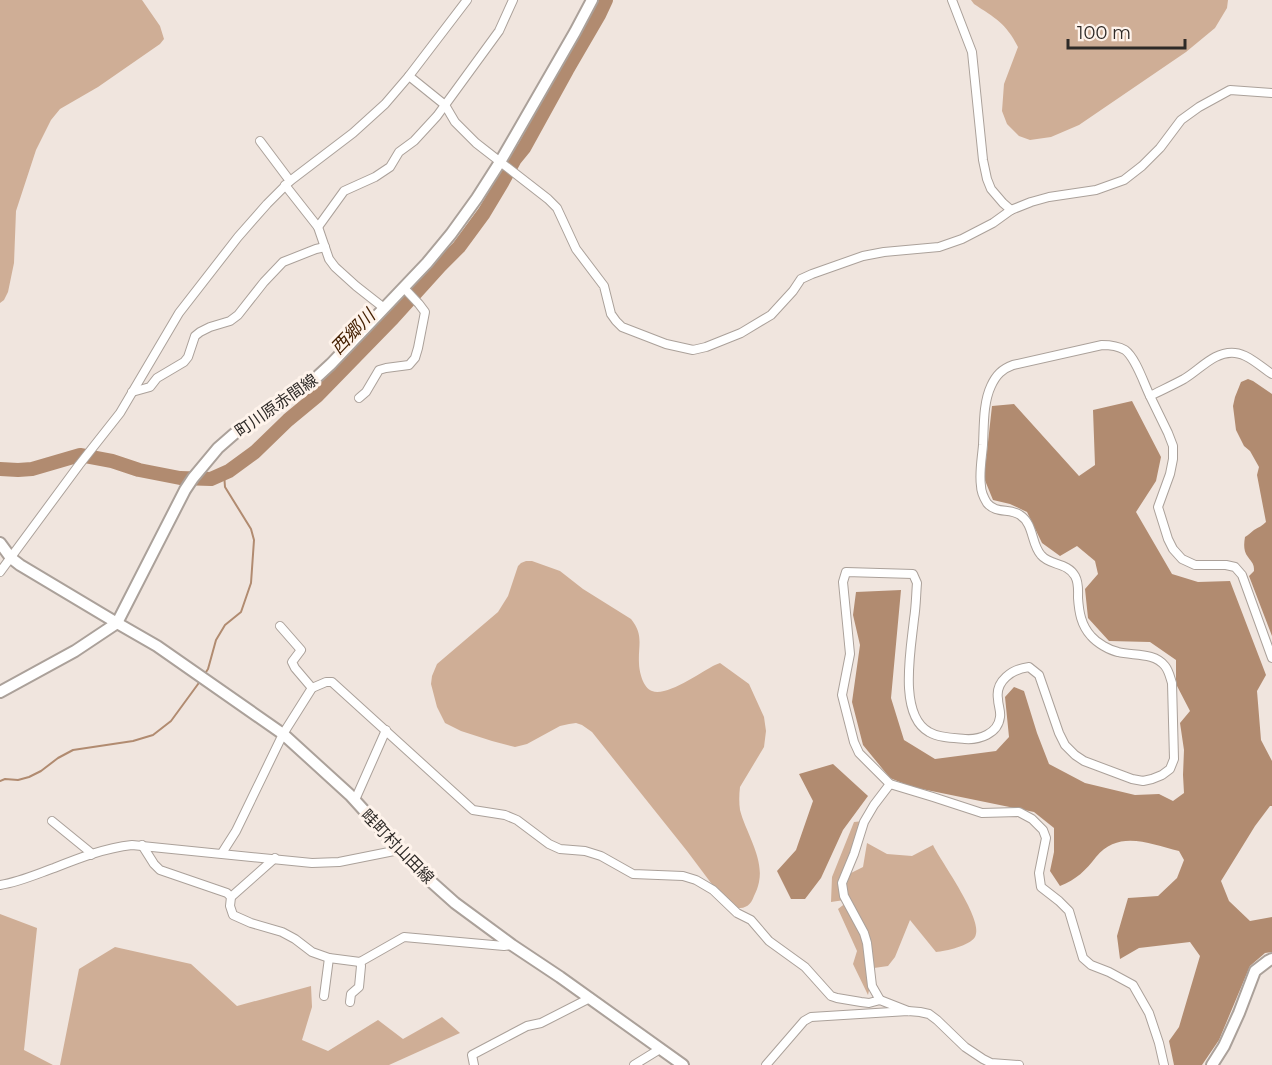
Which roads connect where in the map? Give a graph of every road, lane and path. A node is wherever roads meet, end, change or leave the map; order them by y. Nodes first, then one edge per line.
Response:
1 (467, 0) edge
2 (513, 0) edge
3 (592, 0) edge
4 (952, 0) edge
5 (409, 76) junction
6 (1272, 93) edge
7 (445, 105) junction
8 (260, 141) dead end
9 (503, 165) junction
10 (288, 183) junction
11 (1011, 210) junction
12 (318, 227) junction
13 (325, 247) junction
14 (404, 288) junction
15 (384, 309) junction
16 (1272, 374) edge
17 (132, 392) junction
18 (1150, 396) junction
19 (359, 398) dead end
20 (0, 543) edge
21 (11, 558) junction
22 (0, 572) edge
23 (117, 623) junction
24 (280, 626) dead end
25 (1272, 658) edge
26 (312, 688) junction
27 (0, 692) edge
28 (386, 730) junction
29 (283, 734) junction
30 (890, 784) junction
31 (355, 800) junction
32 (52, 821) dead end
33 (142, 845) junction
34 (399, 849) junction
35 (222, 853) junction
36 (91, 855) junction
37 (275, 858) junction
38 (0, 885) edge
39 (231, 897) junction
40 (512, 945) junction
41 (330, 958) junction
42 (1272, 959) edge
43 (360, 962) junction
44 (324, 996) dead end
45 (590, 998) junction
46 (880, 1000) junction
47 (350, 1002) dead end
48 (908, 1011) junction
49 (660, 1049) junction
50 (474, 1065) edge
51 (634, 1065) edge
52 (683, 1065) edge
53 (766, 1065) edge
54 (1018, 1065) edge
55 (1164, 1065) edge
56 (1212, 1065) edge

1 - 5 street
2 - 7 street
3 - 9 main road, 町川原赤間線
4 - 11 street
5 - 7 street
5 - 10 street
6 - 11 street
7 - 9 street
7 - 12 street
8 - 10 street
9 - 11 street
9 - 14 main road, 町川原赤間線
10 - 12 street
10 - 17 street
12 - 13 street
13 - 15 street
13 - 17 street
14 - 15 main road, 町川原赤間線
14 - 19 street
15 - 23 main road, 町川原赤間線
16 - 18 street
17 - 21 street
18 - 25 street
18 - 30 street
20 - 21 main road
21 - 22 street
21 - 23 main road, 畦町村山田線
23 - 27 main road, 町川原赤間線
23 - 29 main road, 畦町村山田線
24 - 26 street
26 - 28 street
26 - 29 street
28 - 31 street
28 - 46 street
29 - 31 main road, 畦町村山田線
29 - 35 street
30 - 46 street
30 - 55 street
31 - 34 main road, 畦町村山田線
32 - 36 street
33 - 35 street
33 - 36 street
33 - 39 street
34 - 37 street
34 - 40 main road, 畦町村山田線
35 - 37 street
36 - 38 street
37 - 39 street
39 - 41 street
40 - 43 street
40 - 45 main road, 畦町村山田線
41 - 43 street
41 - 44 street
42 - 56 main road
43 - 47 street
45 - 49 main road, 畦町村山田線
45 - 50 street
46 - 48 street
48 - 53 street
48 - 54 street
49 - 51 street
49 - 52 main road, 畦町村山田線

